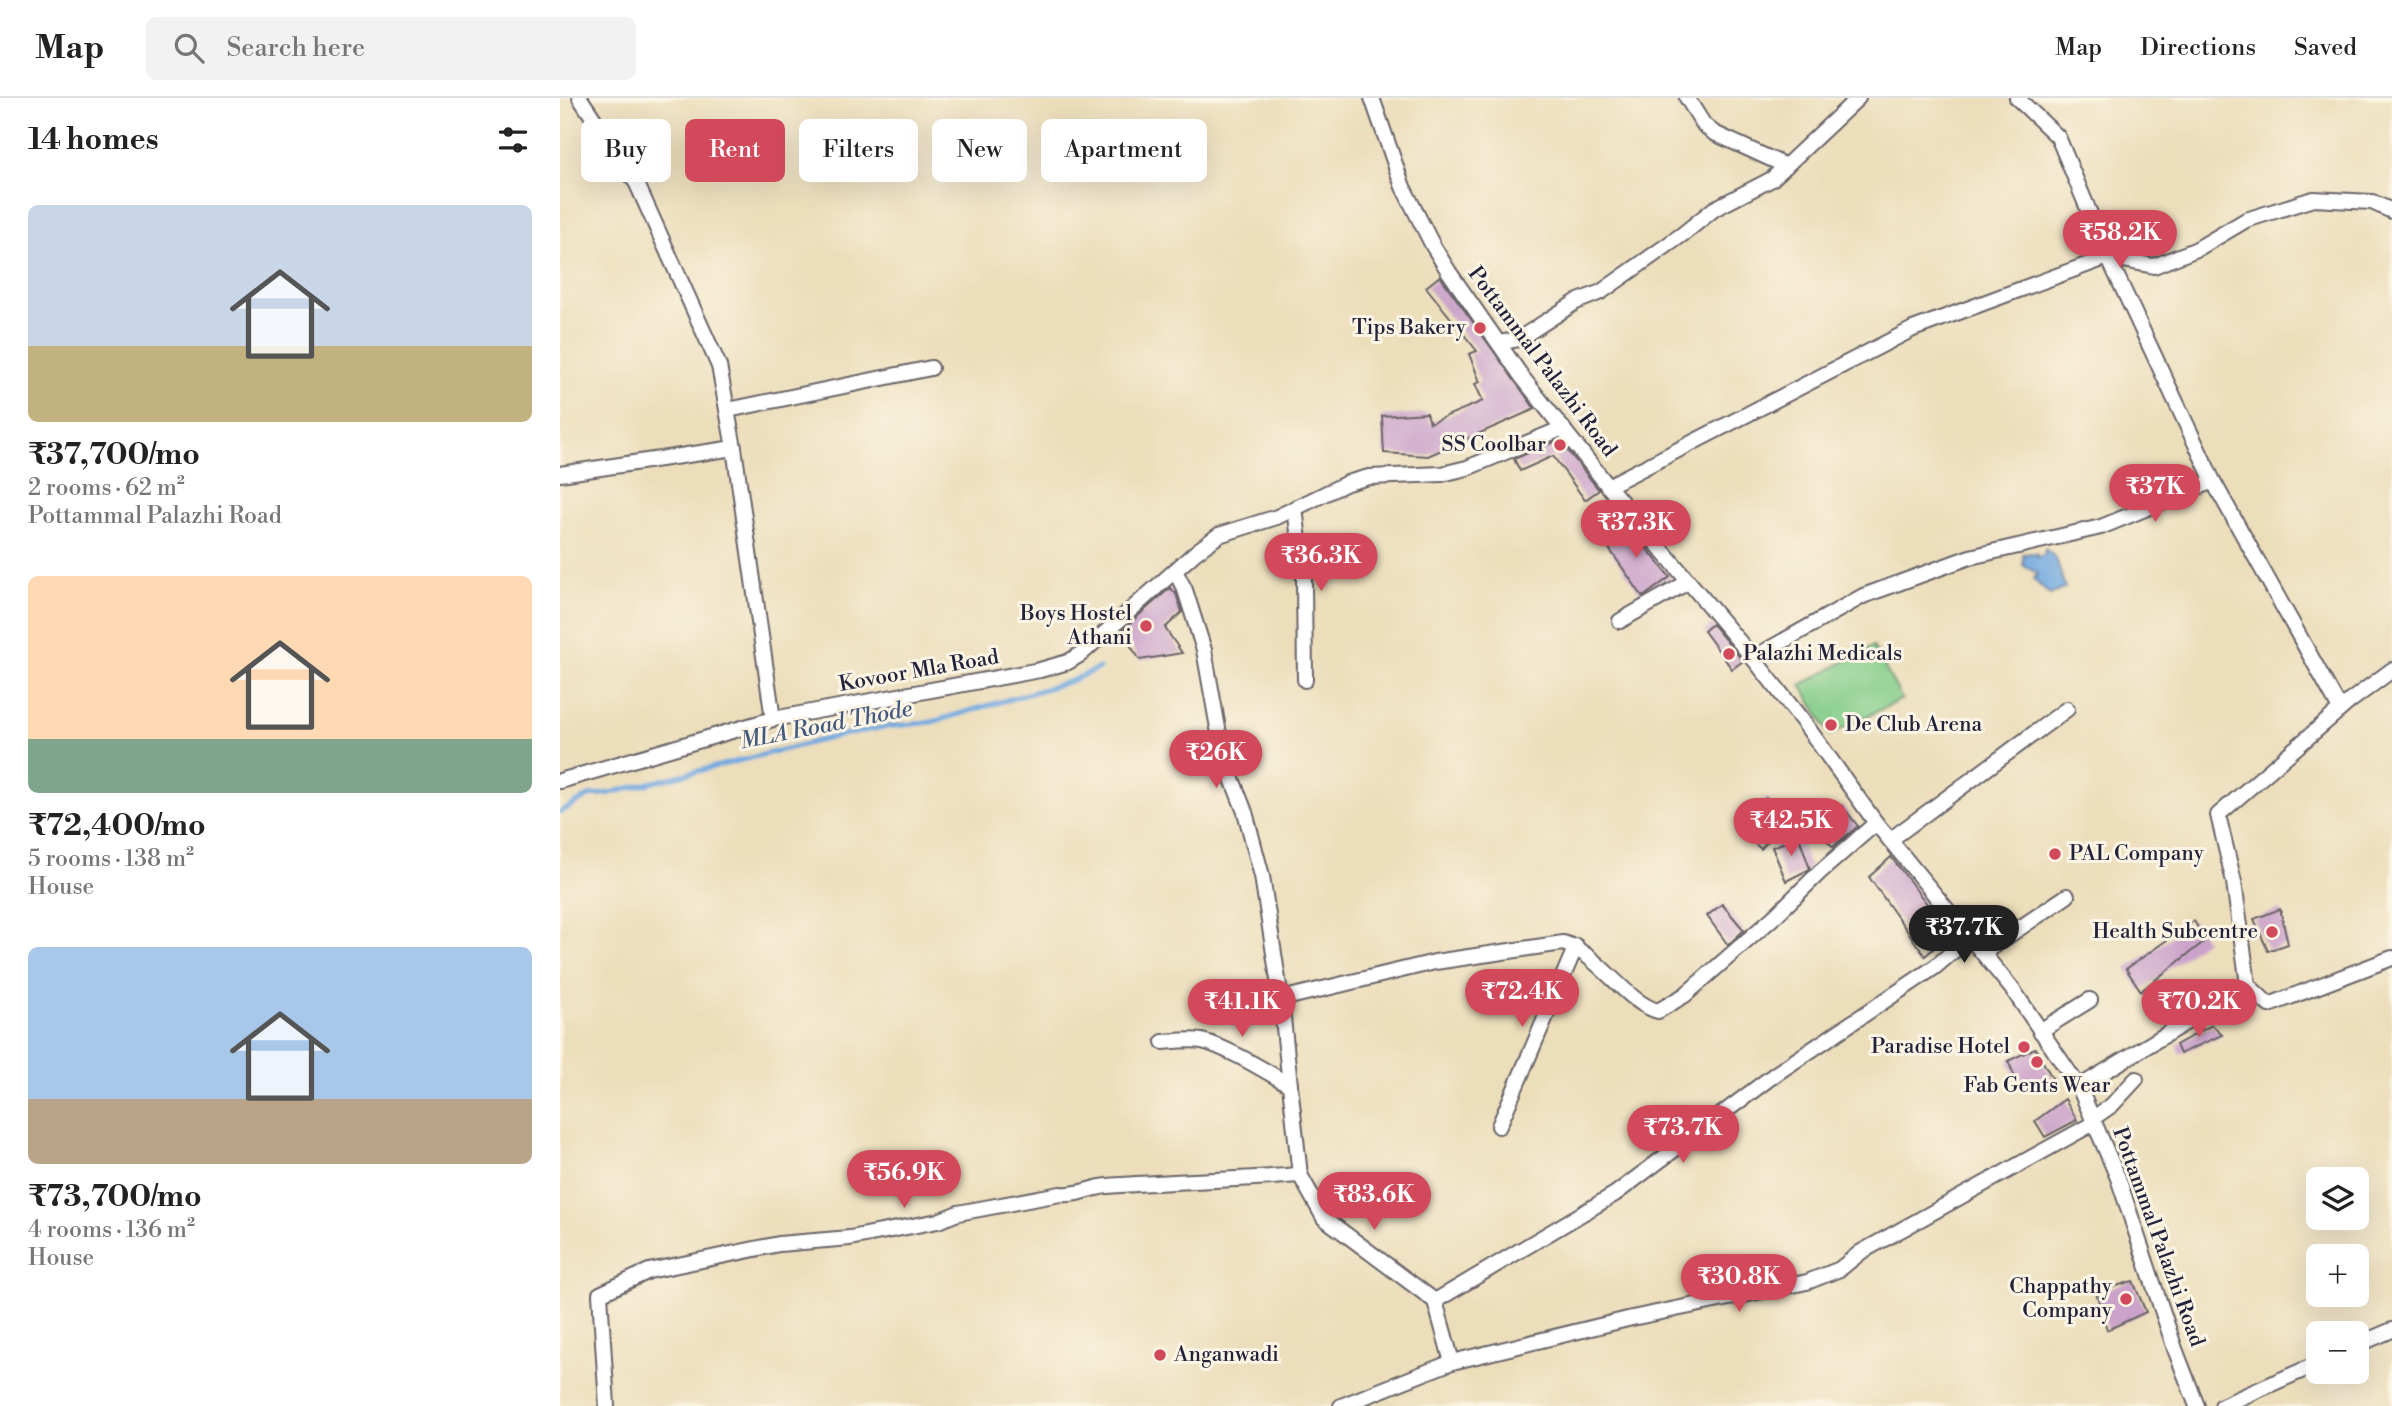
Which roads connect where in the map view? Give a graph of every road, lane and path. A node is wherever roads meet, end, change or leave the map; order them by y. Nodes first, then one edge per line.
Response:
1 (580, 98) edge
2 (1372, 98) edge
3 (1687, 98) edge
4 (1857, 98) edge
5 (2017, 98) edge
6 (1786, 166) junction
7 (2392, 211) edge
8 (2108, 257) junction
9 (1499, 343) junction
10 (931, 368) dead end
11 (728, 410) junction
12 (1563, 428) junction
13 (734, 448) junction
14 (560, 474) edge
15 (2213, 481) junction
16 (1608, 486) junction
17 (1295, 508) junction
18 (1175, 571) junction
19 (1688, 582) junction
20 (1620, 621) dead end
21 (1754, 657) junction
22 (2392, 670) edge
23 (1305, 680) dead end
24 (2067, 709) dead end
25 (2340, 709) junction
26 (773, 719) junction
27 (560, 781) edge
28 (1876, 823) junction
29 (1890, 840) junction
30 (2067, 896) dead end
31 (1970, 937) junction
32 (1576, 946) junction
33 (1983, 953) junction
34 (2392, 958) edge
35 (2248, 985) junction
36 (1281, 999) junction
37 (2090, 1000) dead end
38 (2040, 1031) junction
39 (1163, 1042) dead end
40 (2137, 1079) dead end
41 (1290, 1085) junction
42 (2078, 1087) junction
43 (2093, 1121) junction
44 (1499, 1126) dead end
45 (1300, 1175) junction
46 (1436, 1301) junction
47 (2392, 1330) edge
48 (2369, 1340) edge
49 (1452, 1362) junction
50 (2306, 1369) edge
51 (607, 1406) edge
52 (1341, 1406) edge
53 (2197, 1406) edge
54 (2222, 1406) edge

1 - 11 street
2 - 9 street, Pottammal Palazhi Road
3 - 6 street
4 - 6 street
5 - 8 street
6 - 9 street
7 - 8 street
8 - 15 street
8 - 16 street
9 - 12 street, Pottammal Palazhi Road
10 - 11 street
11 - 13 street
12 - 16 street, Pottammal Palazhi Road
12 - 17 street, Kovoor Mla Road
13 - 14 street
13 - 26 street
15 - 21 street
15 - 25 street
16 - 19 street, Pottammal Palazhi Road
17 - 18 street, Kovoor Mla Road
17 - 23 street
18 - 26 street, Kovoor Mla Road
18 - 36 street
19 - 20 street
19 - 21 street, Pottammal Palazhi Road
21 - 28 street, Pottammal Palazhi Road
22 - 25 street
24 - 29 street
25 - 35 street
26 - 27 street, Kovoor Mla Road
28 - 29 street, Pottammal Palazhi Road
28 - 32 street
29 - 31 street, Pottammal Palazhi Road
30 - 33 street
31 - 33 street, Pottammal Palazhi Road
31 - 46 street
32 - 36 street
32 - 44 street
33 - 38 street, Pottammal Palazhi Road
34 - 35 street
35 - 42 street
36 - 41 street
37 - 38 street
38 - 42 street, Pottammal Palazhi Road
39 - 41 street
40 - 43 street
41 - 45 street
42 - 43 street, Pottammal Palazhi Road
43 - 49 street
43 - 53 street, Pottammal Palazhi Road
45 - 46 street
45 - 51 street
46 - 49 street
47 - 48 street
49 - 52 street
50 - 54 street

